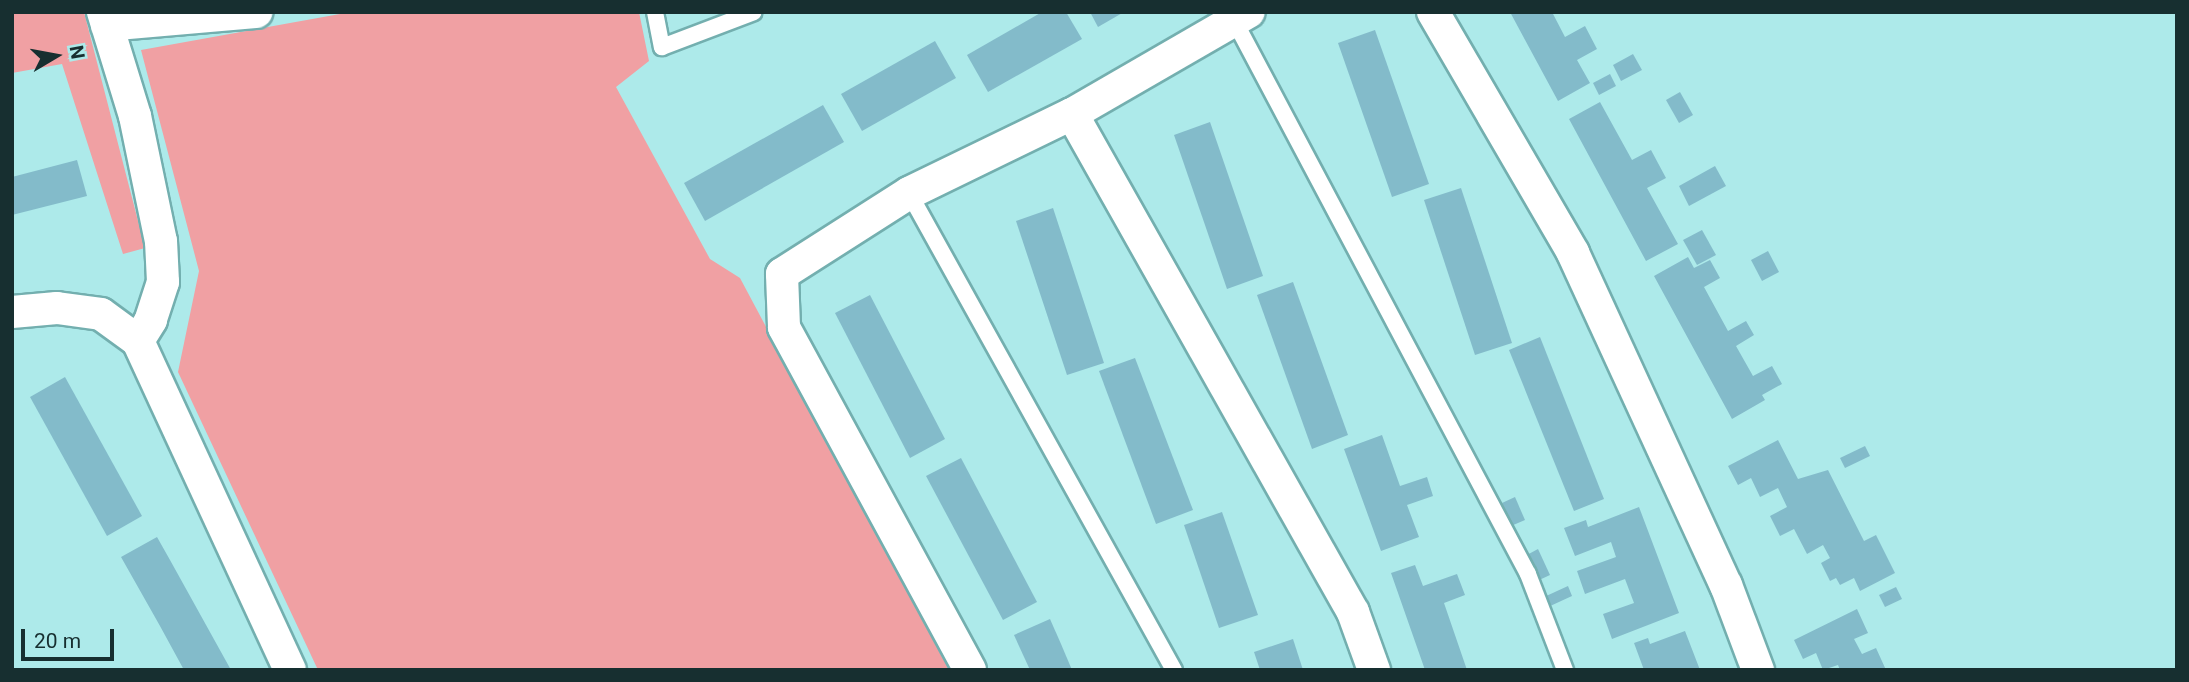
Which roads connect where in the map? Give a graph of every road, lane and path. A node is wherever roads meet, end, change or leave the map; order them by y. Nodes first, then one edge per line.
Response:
1 (257, 12) edge
2 (655, 12) edge
3 (754, 12) edge
4 (1433, 12) edge
5 (1242, 16) edge
6 (105, 19) edge
7 (1072, 114) junction
8 (909, 193) junction
9 (12, 313) edge
10 (138, 341) junction
11 (290, 670) edge
12 (970, 670) edge
13 (1174, 670) edge
14 (1374, 670) edge
15 (1566, 670) edge
16 (1758, 670) edge

1 - 6 street
2 - 3 lane
4 - 16 street
5 - 7 street
5 - 15 lane
6 - 10 street
7 - 8 street
7 - 14 street
8 - 12 street
8 - 13 lane
9 - 10 street
10 - 11 street

